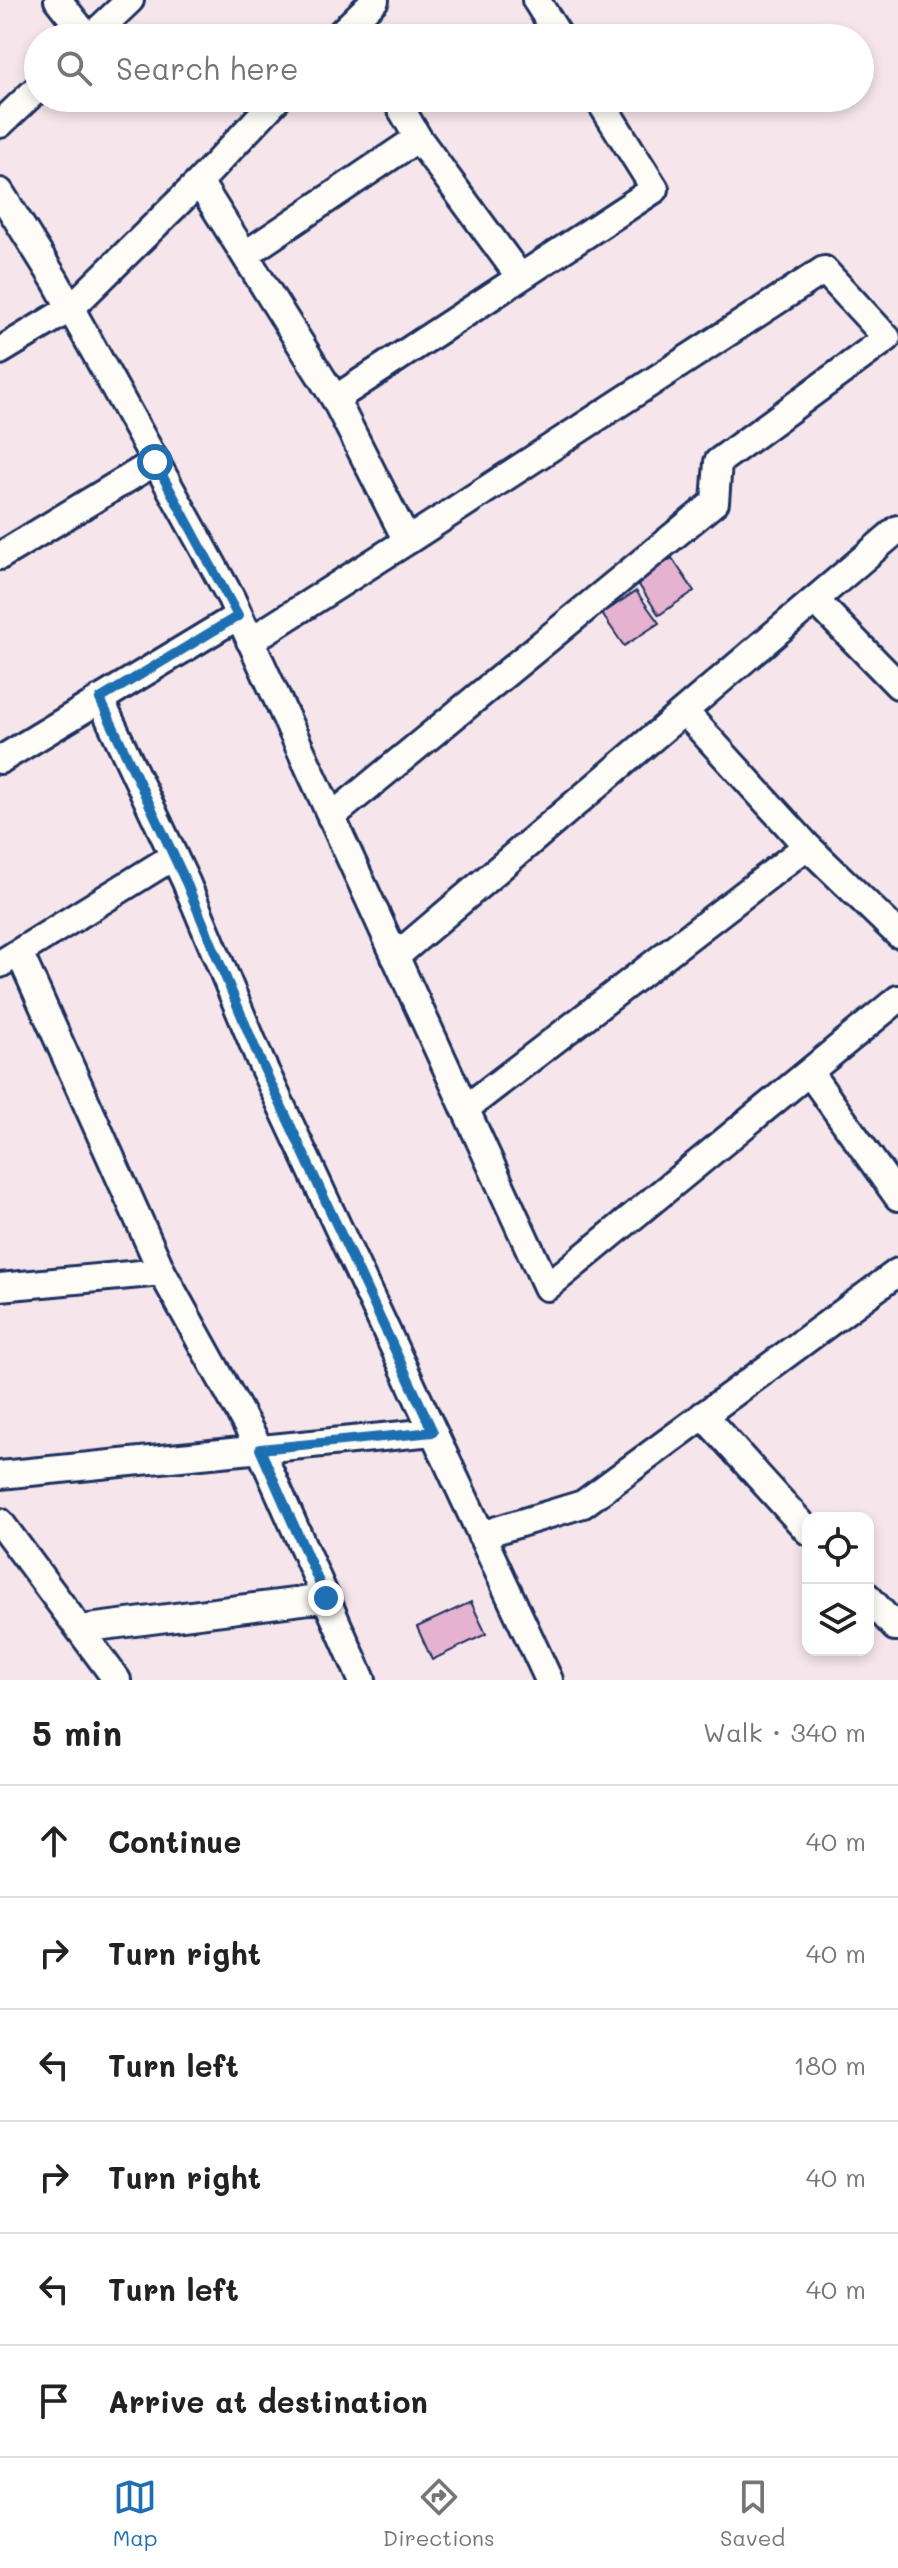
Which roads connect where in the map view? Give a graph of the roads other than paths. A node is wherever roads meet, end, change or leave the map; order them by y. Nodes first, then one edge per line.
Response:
1 (58, 0) edge
2 (130, 0) edge
3 (375, 0) edge
4 (536, 0) edge
5 (78, 24) edge
6 (104, 24) edge
7 (356, 24) edge
8 (551, 24) edge
9 (24, 101) edge
10 (265, 112) edge
11 (403, 112) edge
12 (607, 112) edge
13 (0, 124) edge
14 (418, 138) junction
15 (199, 182) junction
16 (0, 192) edge
17 (246, 254) junction
18 (520, 277) junction
19 (71, 308) junction
20 (893, 331) edge
21 (0, 351) edge
22 (335, 399) junction
23 (155, 462) junction
24 (898, 529) edge
25 (407, 541) junction
26 (0, 556) edge
27 (815, 600) junction
28 (238, 616) junction
29 (250, 641) junction
30 (898, 685) edge
31 (100, 699) junction
32 (684, 711) junction
33 (0, 760) edge
34 (331, 817) junction
35 (807, 846) junction
36 (174, 856) junction
37 (898, 934) edge
38 (395, 957) junction
39 (9, 958) edge
40 (898, 999) edge
41 (809, 1072) junction
42 (465, 1109) junction
43 (898, 1197) edge
44 (162, 1272) junction
45 (898, 1272) edge
46 (0, 1287) edge
47 (703, 1415) junction
48 (433, 1432) junction
49 (260, 1449) junction
50 (0, 1475) edge
51 (0, 1522) edge
52 (802, 1524) edge
53 (481, 1535) junction
54 (326, 1598) junction
55 (874, 1604) edge
56 (898, 1627) edge
57 (80, 1629) junction
58 (117, 1680) edge
59 (362, 1680) edge
60 (549, 1680) edge

1 - 5 street
2 - 6 street
3 - 7 street
4 - 8 street
9 - 13 street
10 - 15 street
11 - 14 street
12 - 18 street
14 - 17 street
14 - 18 street
15 - 17 street
15 - 19 street
16 - 19 street
17 - 22 street
18 - 22 street
19 - 21 street
19 - 23 street
20 - 25 street
20 - 34 street
22 - 25 street
23 - 26 street
23 - 28 street
24 - 27 street
25 - 29 street
27 - 30 street
27 - 32 street
28 - 29 street
28 - 31 street
29 - 34 street
31 - 33 street
31 - 36 street
32 - 35 street
32 - 38 street
34 - 38 street
35 - 37 street
35 - 42 street
36 - 39 street
36 - 48 street
38 - 42 street
39 - 44 street
40 - 41 street
41 - 42 street
41 - 43 street
44 - 46 street
44 - 49 street
45 - 47 street
47 - 52 street
47 - 53 street
48 - 49 street
48 - 53 street
49 - 50 street
49 - 54 street
51 - 57 street
53 - 60 street
54 - 57 street
54 - 59 street
55 - 56 street
57 - 58 street

